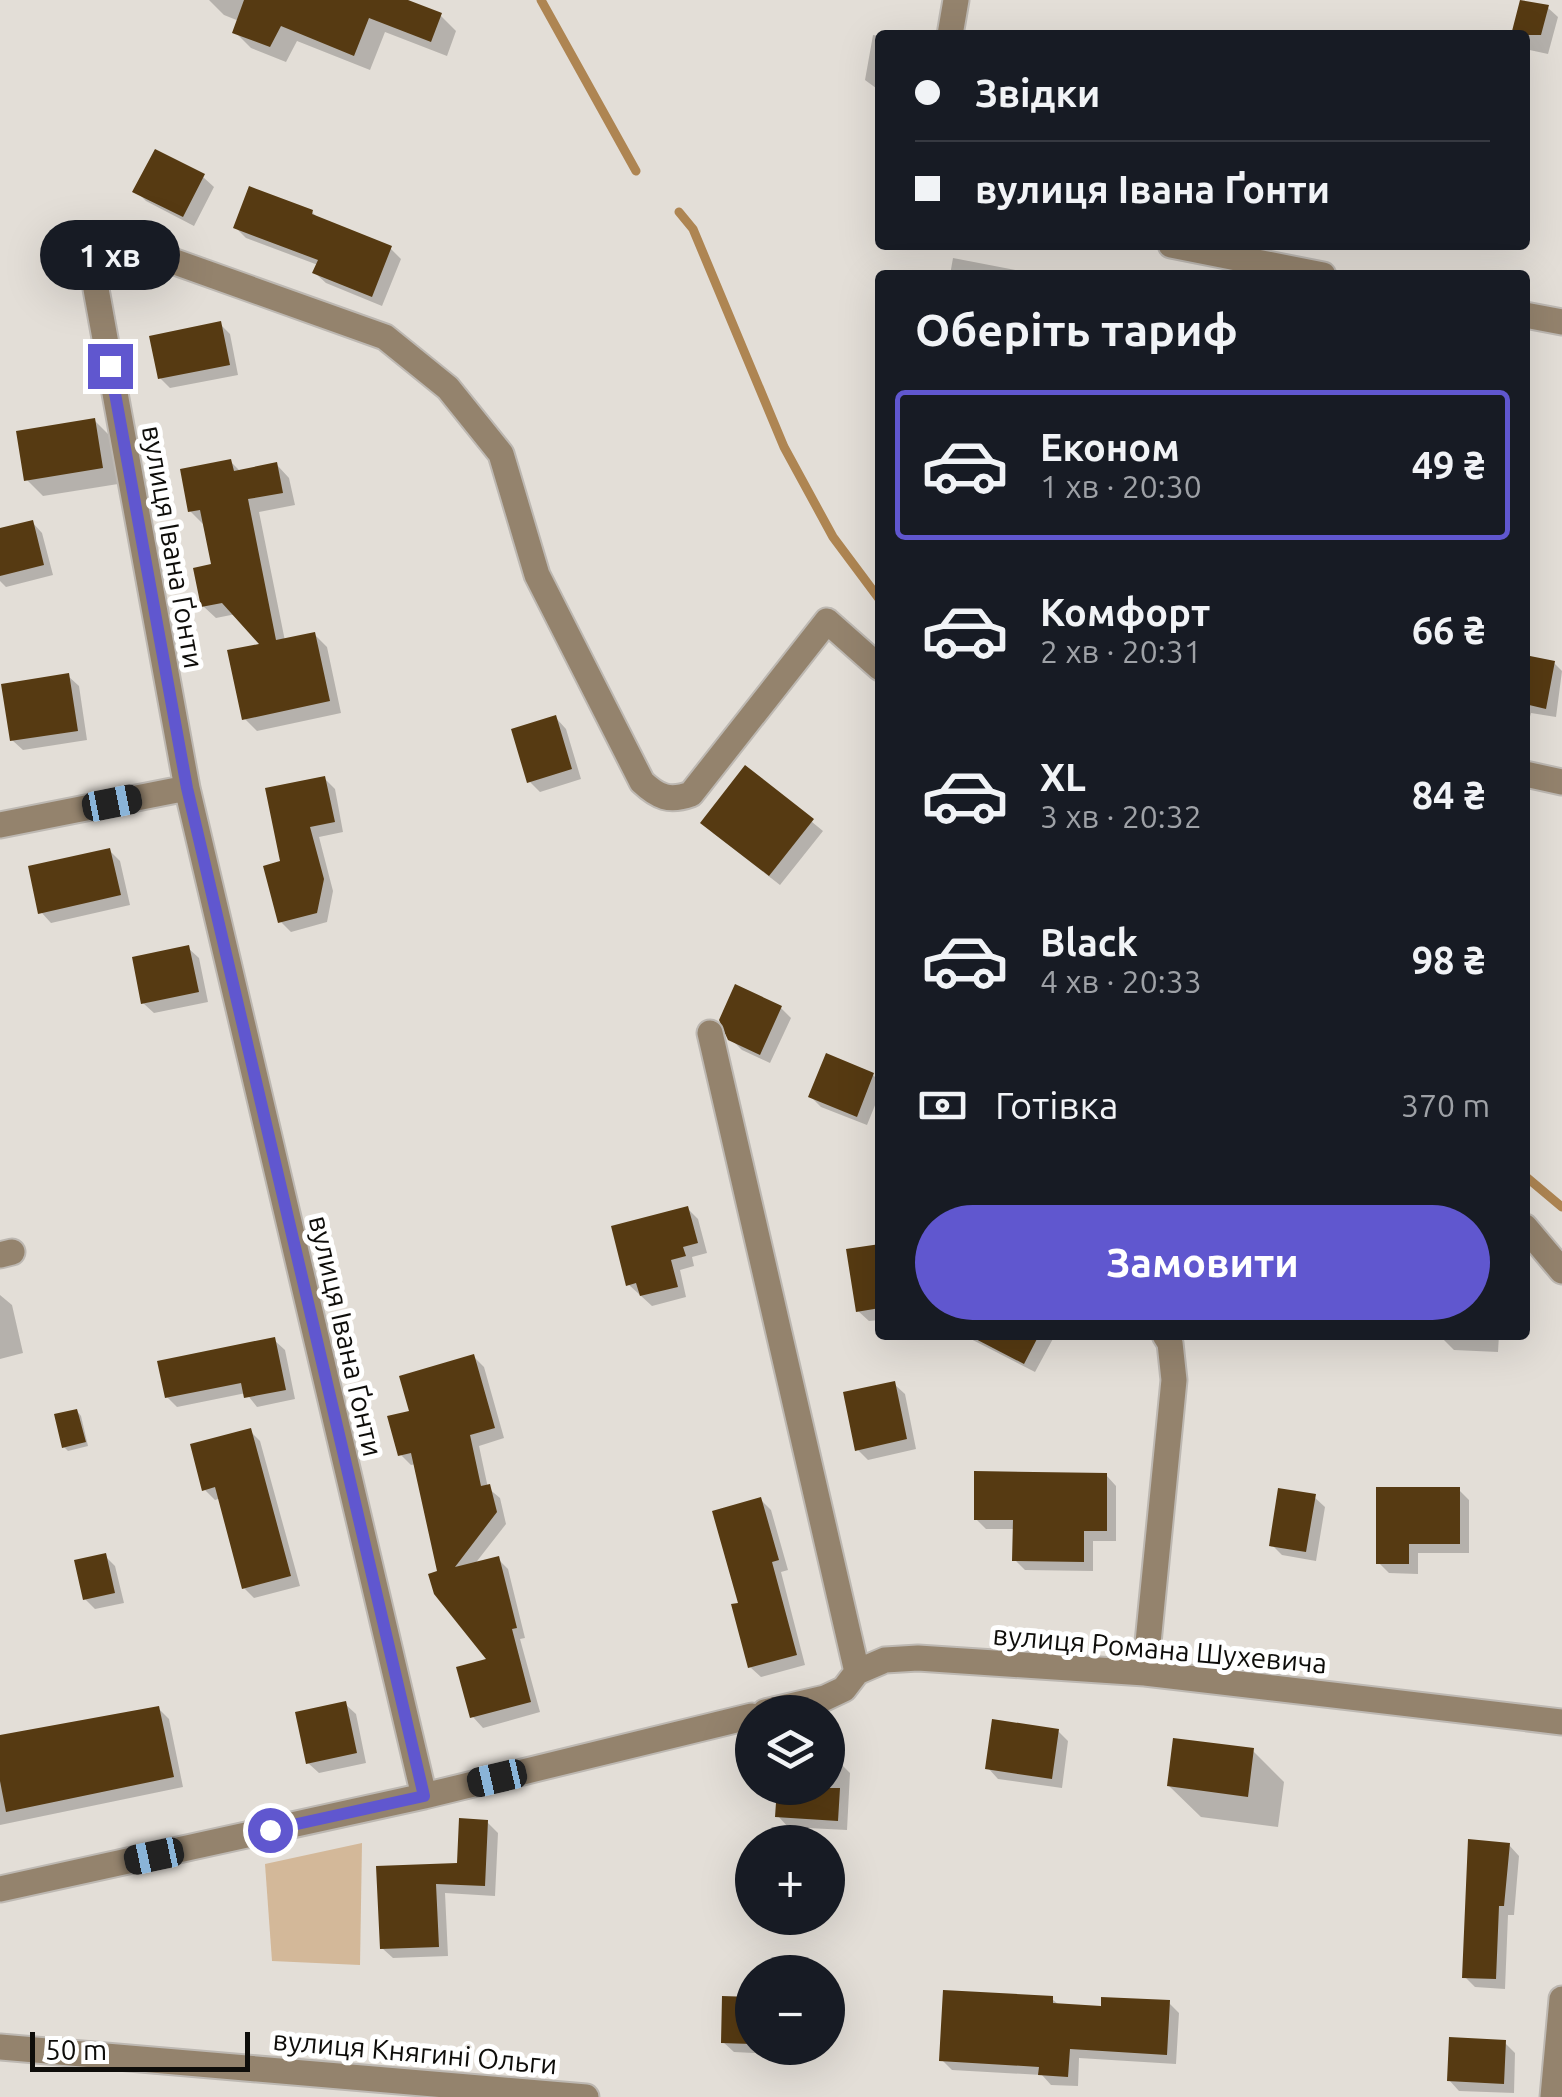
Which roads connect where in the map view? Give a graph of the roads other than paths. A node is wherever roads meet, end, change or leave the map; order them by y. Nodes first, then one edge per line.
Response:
1 (956, 0) edge
2 (951, 30) edge
3 (1196, 250) edge
4 (1298, 270) edge
5 (1530, 316) edge
6 (1562, 322) edge
7 (875, 664) edge
8 (1530, 775) edge
9 (1562, 782) edge
10 (187, 788) junction
11 (0, 826) edge
12 (710, 1033) dead end
13 (1530, 1233) edge
14 (1562, 1271) edge
15 (1169, 1340) edge
16 (857, 1672) junction
17 (1144, 1674) junction
18 (831, 1695) edge
19 (735, 1720) edge
20 (1562, 1722) edge
21 (424, 1796) junction
22 (0, 1890) edge
23 (1562, 1999) edge
24 (0, 2047) edge
25 (586, 2097) edge
26 (1553, 2097) edge

1 - 2 street
3 - 4 street
5 - 6 street
7 - 10 street, вулиця Івана Ґонти
8 - 9 street
10 - 11 street
10 - 21 street, вулиця Івана Ґонти
12 - 16 street
13 - 14 street
15 - 17 street
16 - 17 street, вулиця Романа Шухевича
16 - 18 street, вулиця Романа Шухевича
17 - 20 street, вулиця Романа Шухевича
19 - 21 street
21 - 22 street
23 - 26 street
24 - 25 street, вулиця Княгині Ольги

